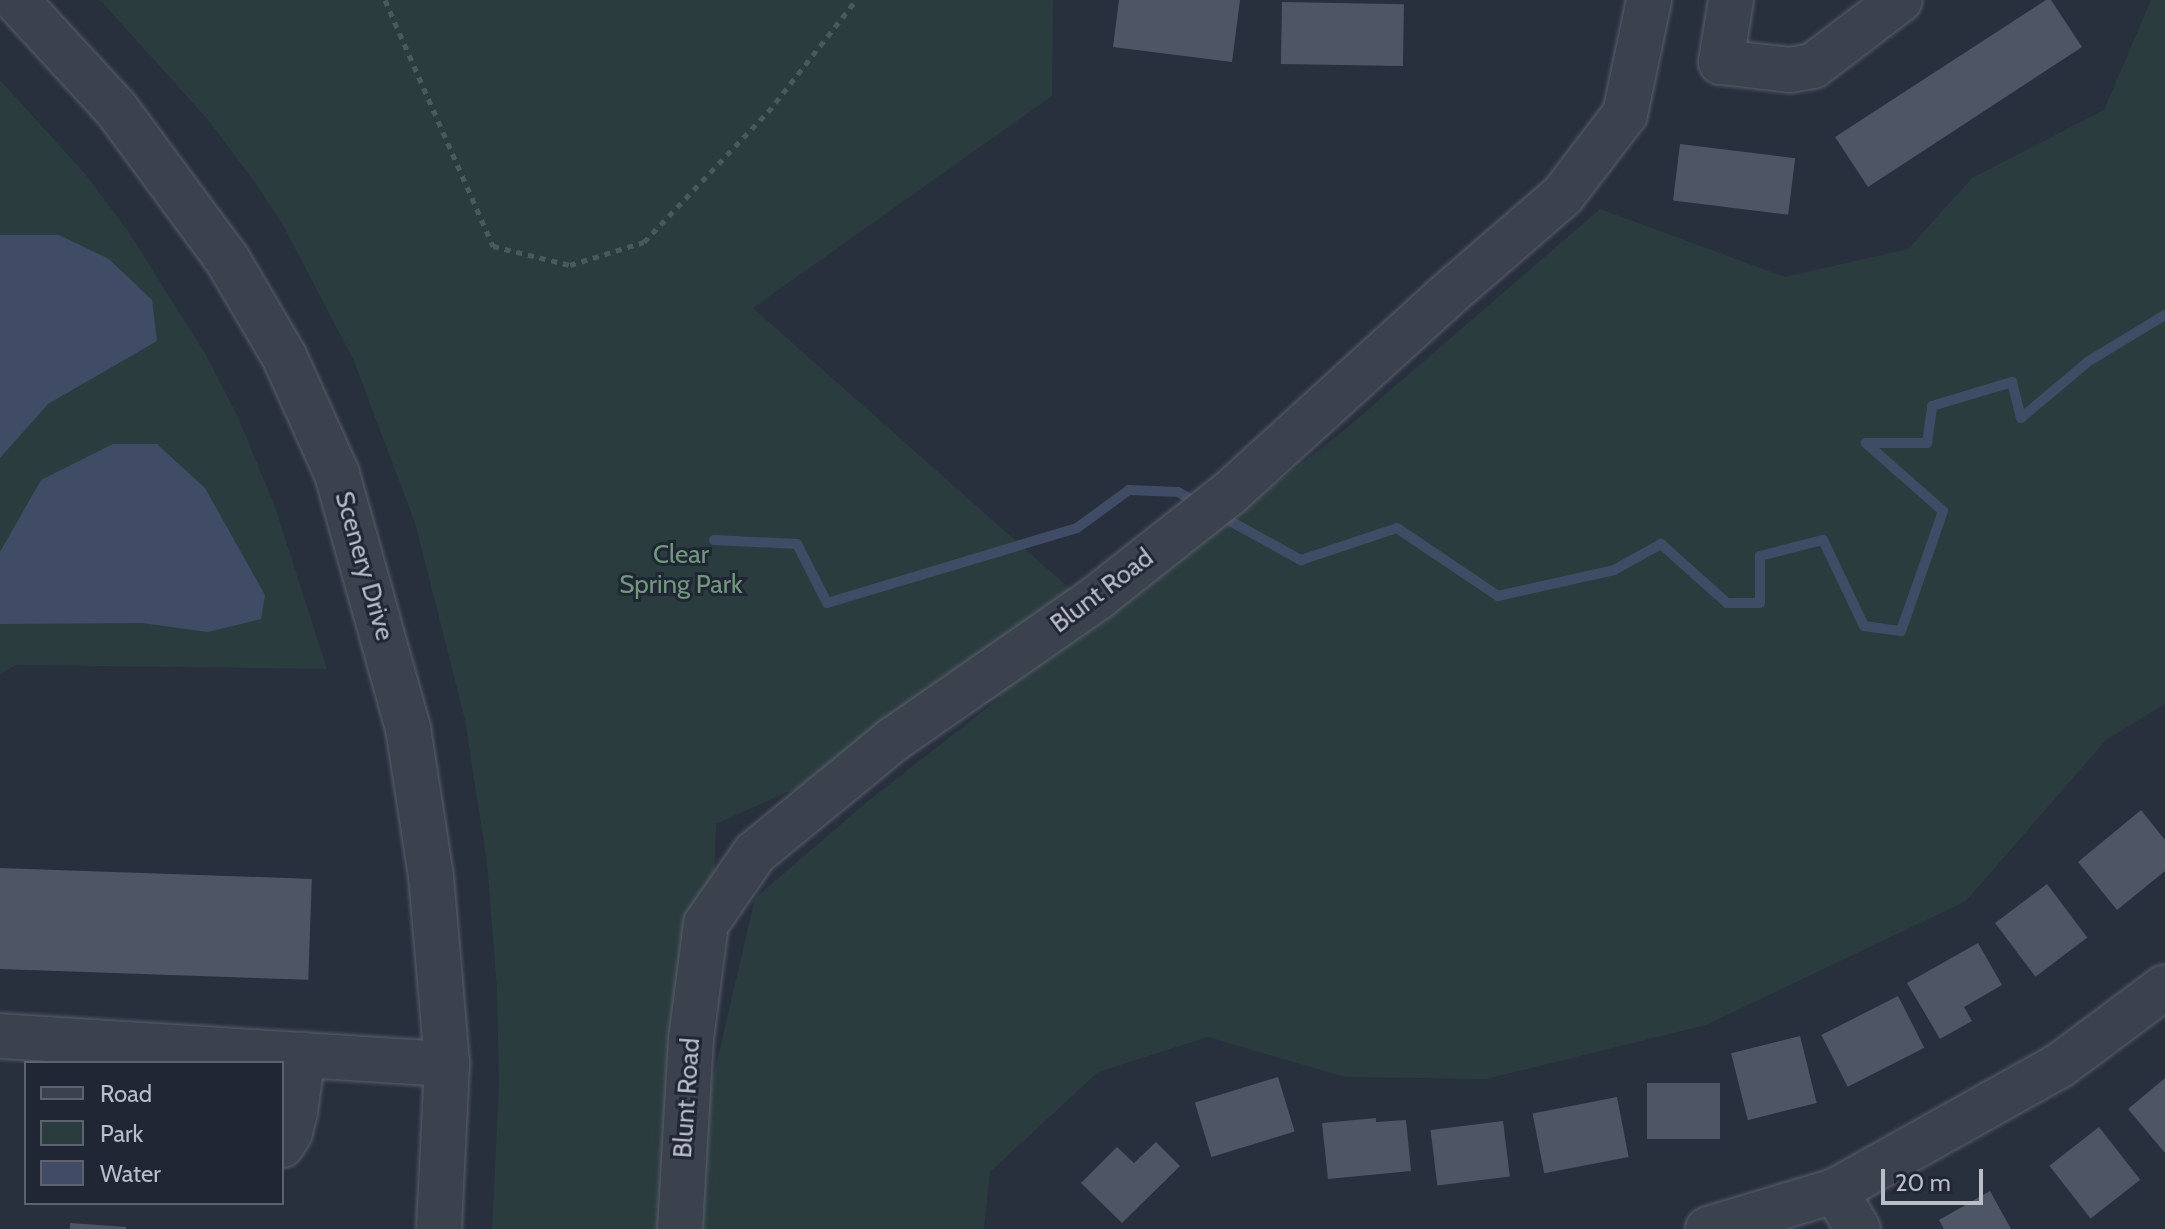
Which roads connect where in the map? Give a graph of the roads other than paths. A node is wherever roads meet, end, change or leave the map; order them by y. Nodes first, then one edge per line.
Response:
1 (16, 0) edge
2 (1649, 0) edge
3 (1731, 0) edge
4 (1900, 0) edge
5 (2165, 987) edge
6 (0, 1036) edge
7 (63, 1052) edge
8 (303, 1055) junction
9 (447, 1064) junction
10 (284, 1142) edge
11 (1835, 1191) junction
12 (439, 1229) edge
13 (680, 1229) edge
14 (1708, 1229) edge
15 (1858, 1229) edge

1 - 9 street, Scenery Drive
2 - 13 street, Blunt Road
3 - 4 street
5 - 11 street
6 - 7 street
7 - 8 street
8 - 9 street
8 - 10 street
9 - 12 street, Scenery Drive
11 - 14 street
11 - 15 street

